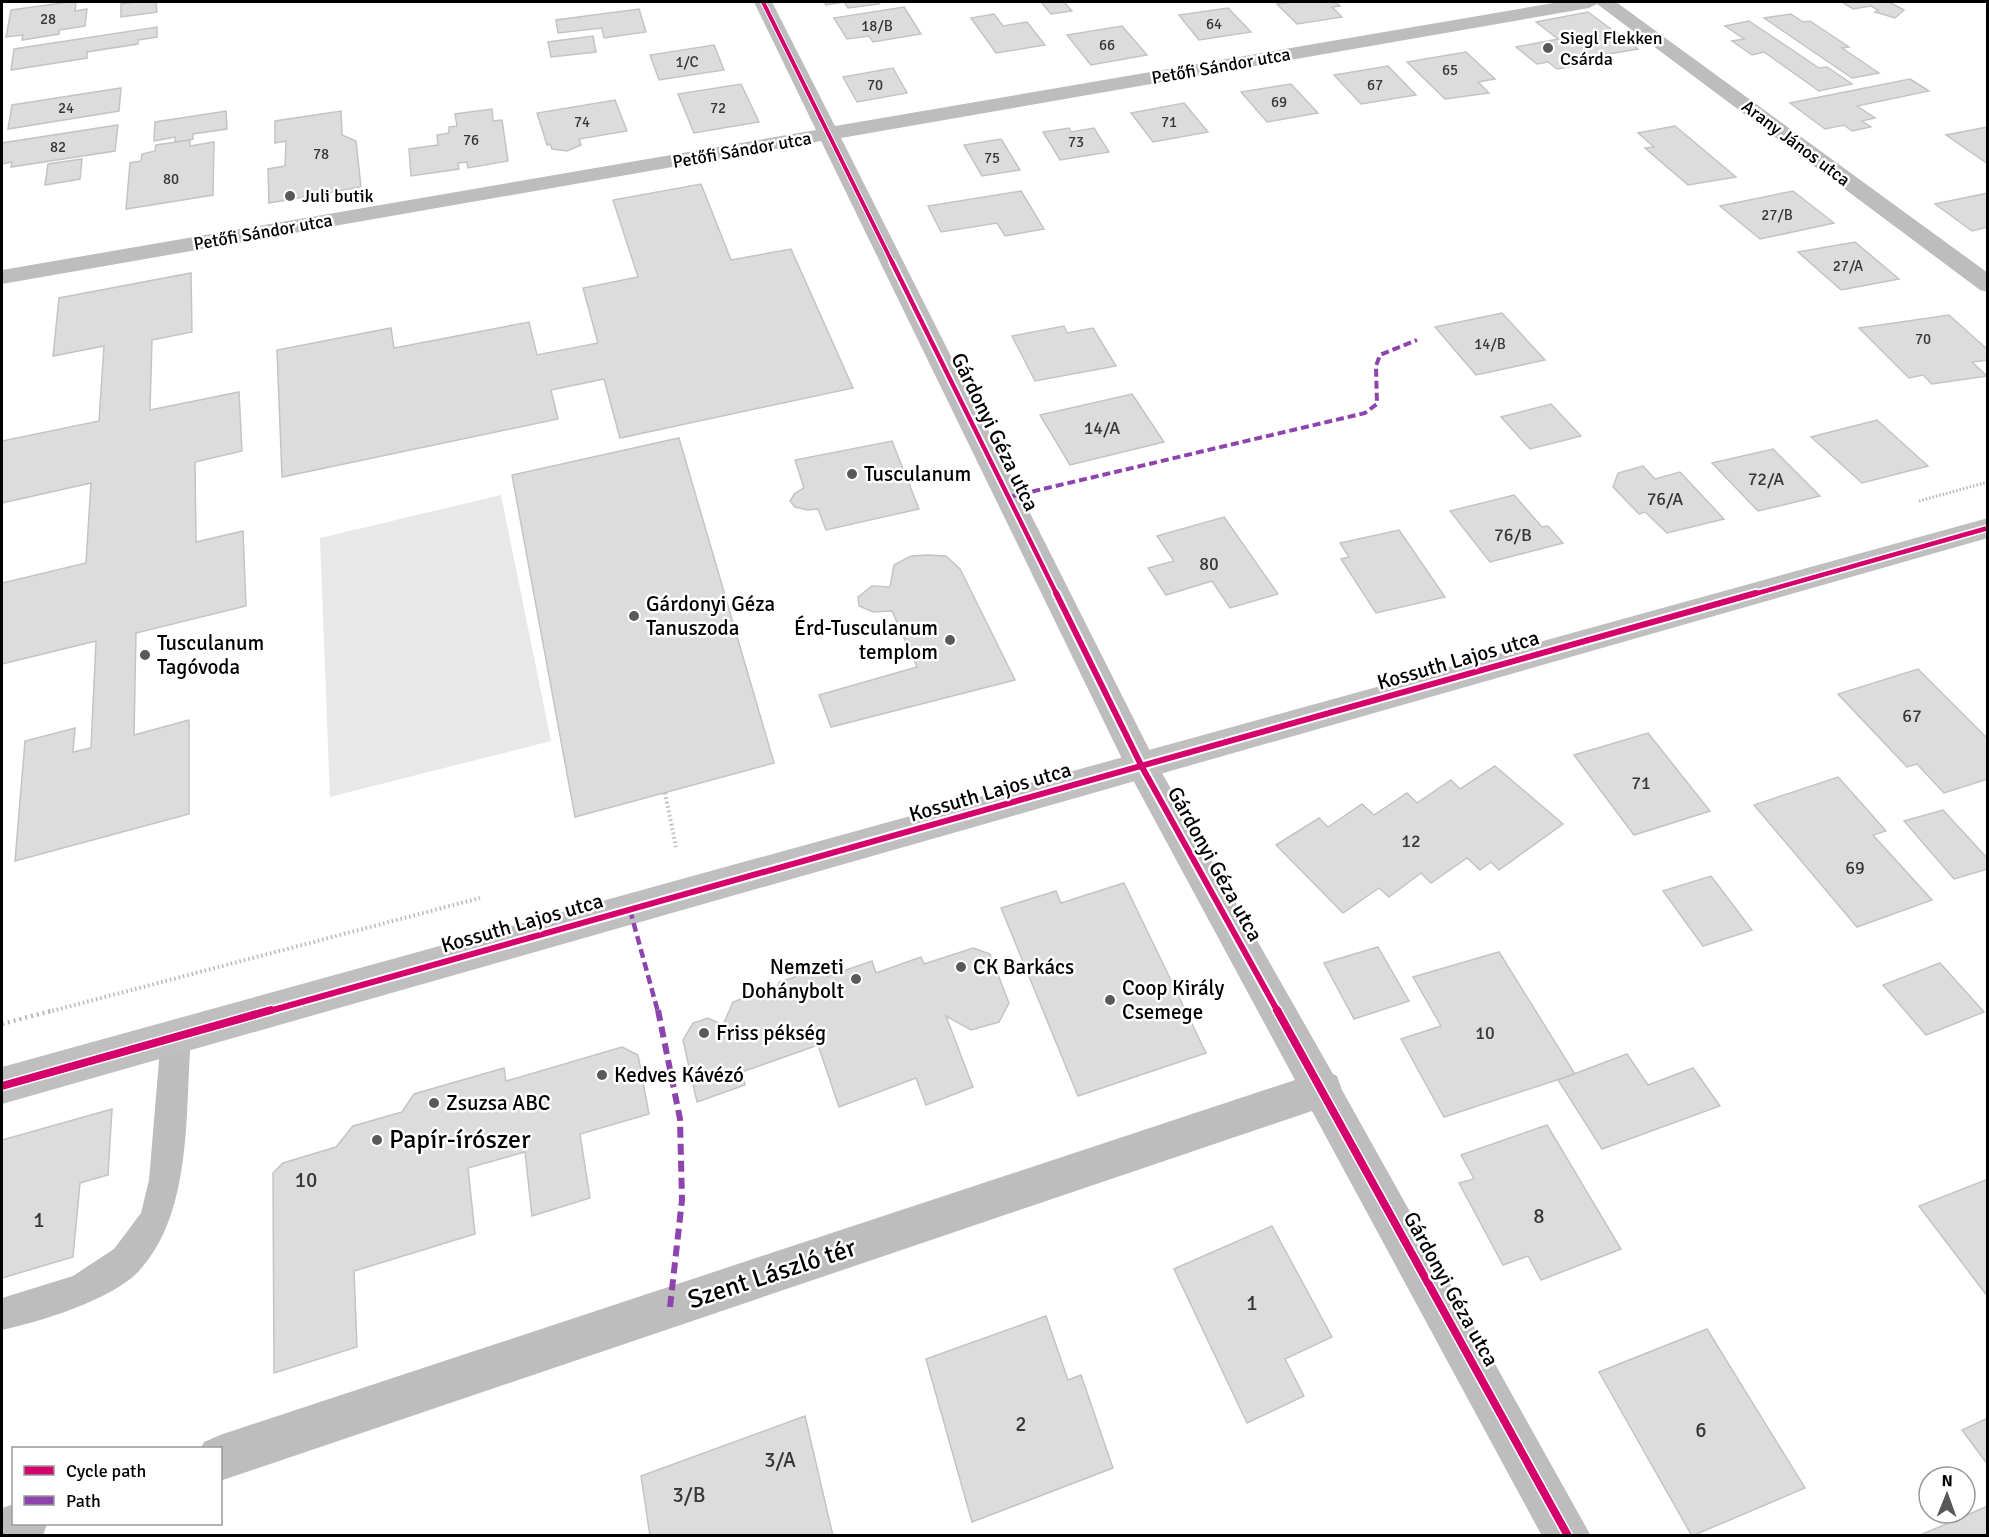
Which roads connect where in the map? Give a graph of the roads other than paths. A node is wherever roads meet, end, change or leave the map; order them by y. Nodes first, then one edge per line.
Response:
1 (763, 2) edge
2 (1589, 2) edge
3 (1605, 2) edge
4 (831, 135) junction
5 (2, 277) edge
6 (1988, 285) edge
7 (1988, 528) edge
8 (1142, 766) junction
9 (176, 1037) junction
10 (2, 1086) edge
11 (1323, 1089) junction
12 (2, 1314) edge
13 (222, 1457) edge
14 (21, 1525) edge
15 (2, 1531) edge
16 (1568, 1536) edge

1 - 4 street, Gárdonyi Géza utca
2 - 4 street, Petőfi Sándor utca
3 - 6 street, Arany János utca
4 - 5 street, Petőfi Sándor utca
4 - 8 street, Gárdonyi Géza utca
7 - 8 street, Kossuth Lajos utca
8 - 9 street, Kossuth Lajos utca
8 - 11 street, Gárdonyi Géza utca
9 - 10 street, Kossuth Lajos utca
9 - 12 lane
11 - 13 street, Szent László tér
11 - 16 street, Gárdonyi Géza utca
14 - 15 street

